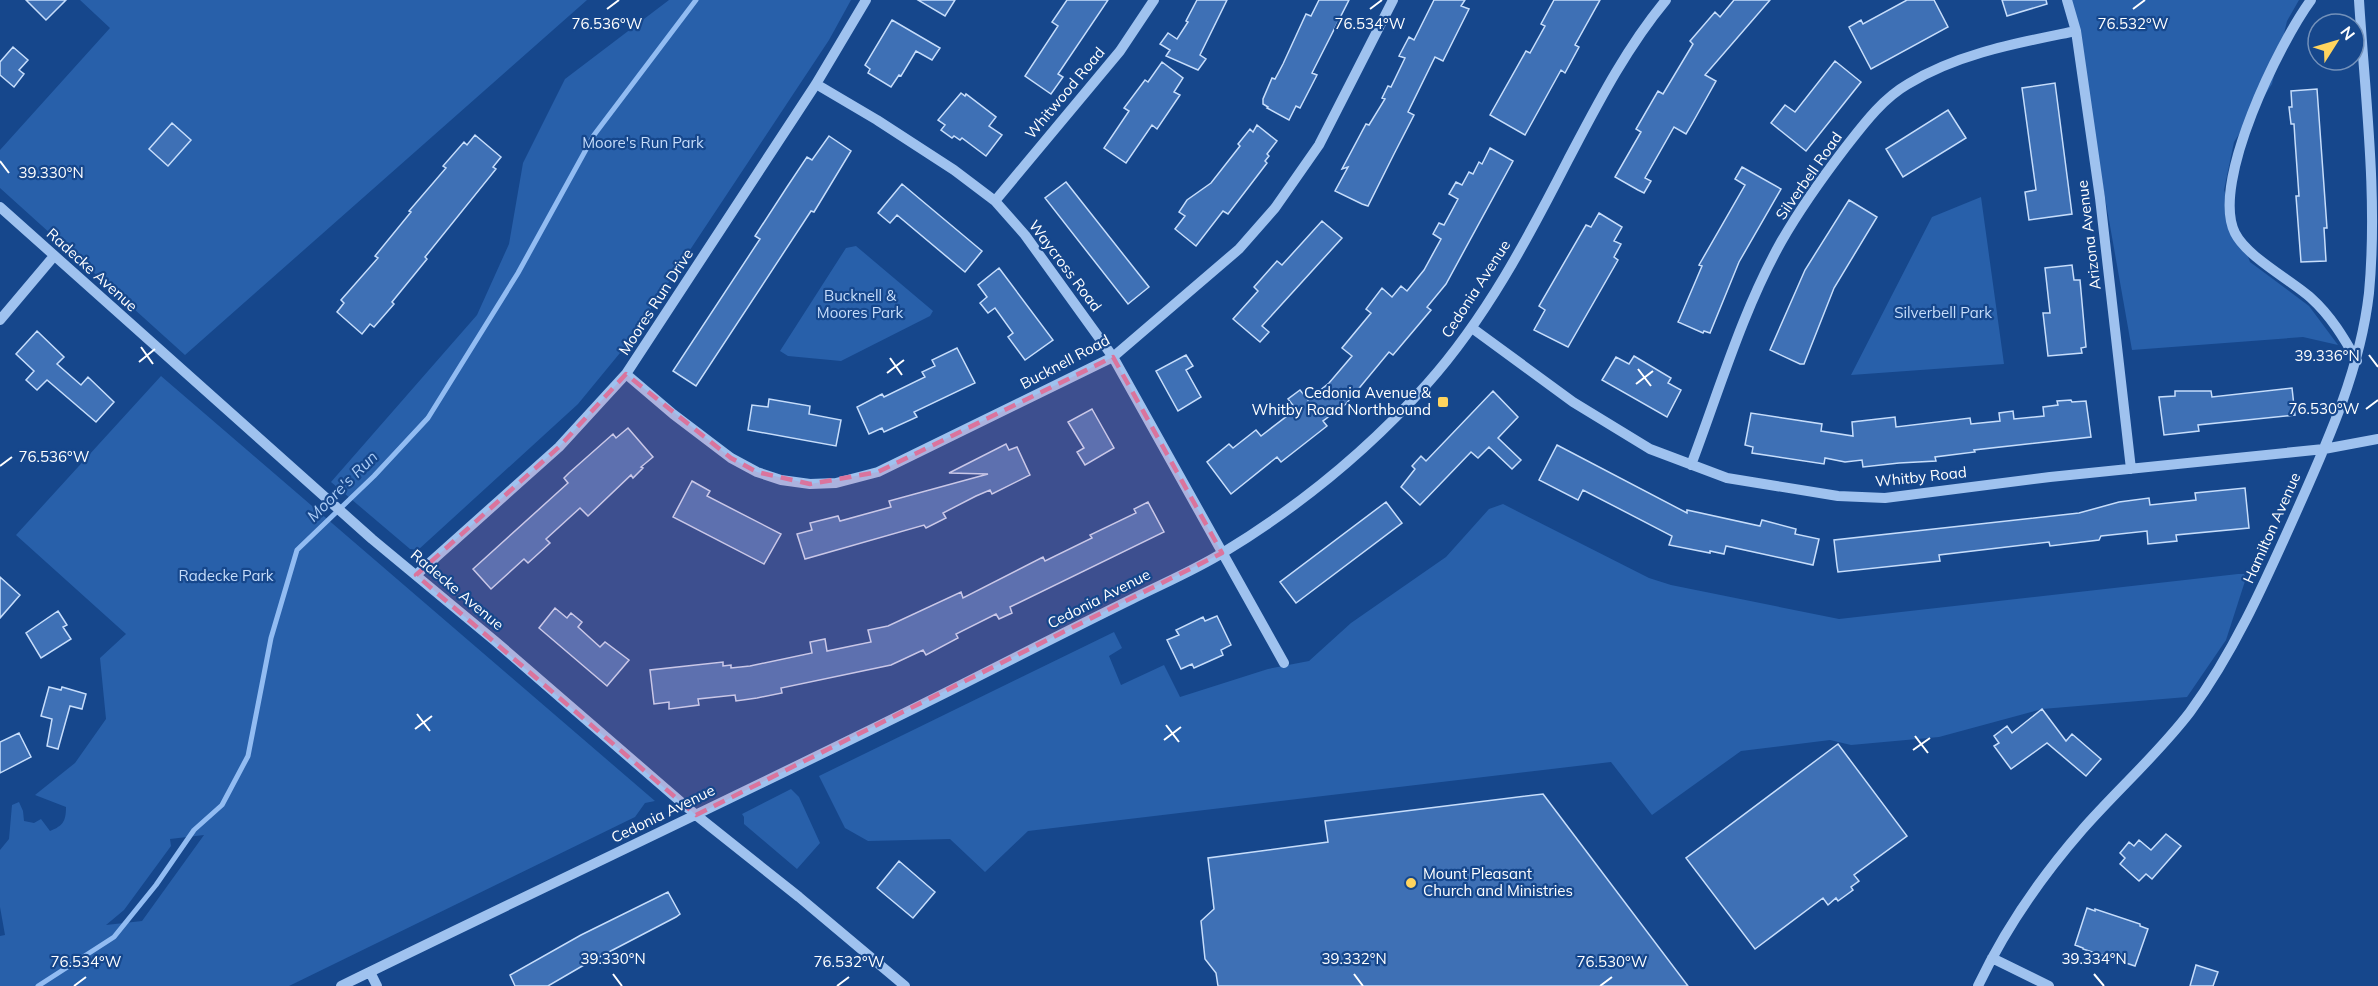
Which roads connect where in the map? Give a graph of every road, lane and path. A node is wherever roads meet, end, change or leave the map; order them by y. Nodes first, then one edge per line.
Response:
1 (866, 0) edge
2 (1154, 0) edge
3 (1393, 0) edge
4 (1666, 0) edge
5 (2067, 0) edge
6 (2311, 0) edge
7 (2359, 0) edge
8 (2076, 31) junction
9 (816, 84) junction
10 (2373, 119) edge
11 (995, 201) junction
12 (0, 207) edge
13 (54, 256) junction
14 (0, 320) edge
15 (1472, 328) junction
16 (1113, 357) junction
17 (2357, 361) junction
18 (626, 374) junction
19 (2378, 439) edge
20 (2324, 449) junction
21 (1691, 465) junction
22 (2132, 469) junction
23 (1222, 553) junction
24 (416, 575) junction
25 (1284, 663) dead end
26 (696, 814) junction
27 (1992, 958) junction
28 (370, 972) junction
29 (341, 986) edge
30 (376, 986) edge
31 (905, 986) edge
32 (1978, 986) edge
33 (2049, 986) edge

1 - 9 street, Moores Run Drive
2 - 11 street, Whitwood Road
3 - 16 street, Bucknell Road
4 - 15 street, Cedonia Avenue
5 - 8 street, Arizona Avenue
6 - 17 street
7 - 10 street, Hamilton Avenue
8 - 21 street, Silverbell Road
8 - 22 street, Arizona Avenue
9 - 11 street, Waycross Road
9 - 18 street, Moores Run Drive
10 - 17 street, Hamilton Avenue
11 - 16 street, Waycross Road
12 - 13 street, Radecke Avenue
13 - 14 street
13 - 24 street, Radecke Avenue
15 - 21 street, Whitby Road
15 - 23 street, Cedonia Avenue
16 - 18 street, Bucknell Road
16 - 23 street, Waycross Road
17 - 20 street, Hamilton Avenue
18 - 24 street, Moores Run Drive
19 - 20 street, Whitby Road
20 - 22 street, Whitby Road
20 - 27 street, Hamilton Avenue
21 - 22 street, Whitby Road
23 - 25 street, Waycross Road
23 - 26 street, Cedonia Avenue
24 - 26 street, Radecke Avenue
26 - 28 street, Cedonia Avenue
26 - 31 street, Radecke Avenue
27 - 32 street, Hamilton Avenue
27 - 33 street
28 - 29 street, Cedonia Avenue
28 - 30 street

